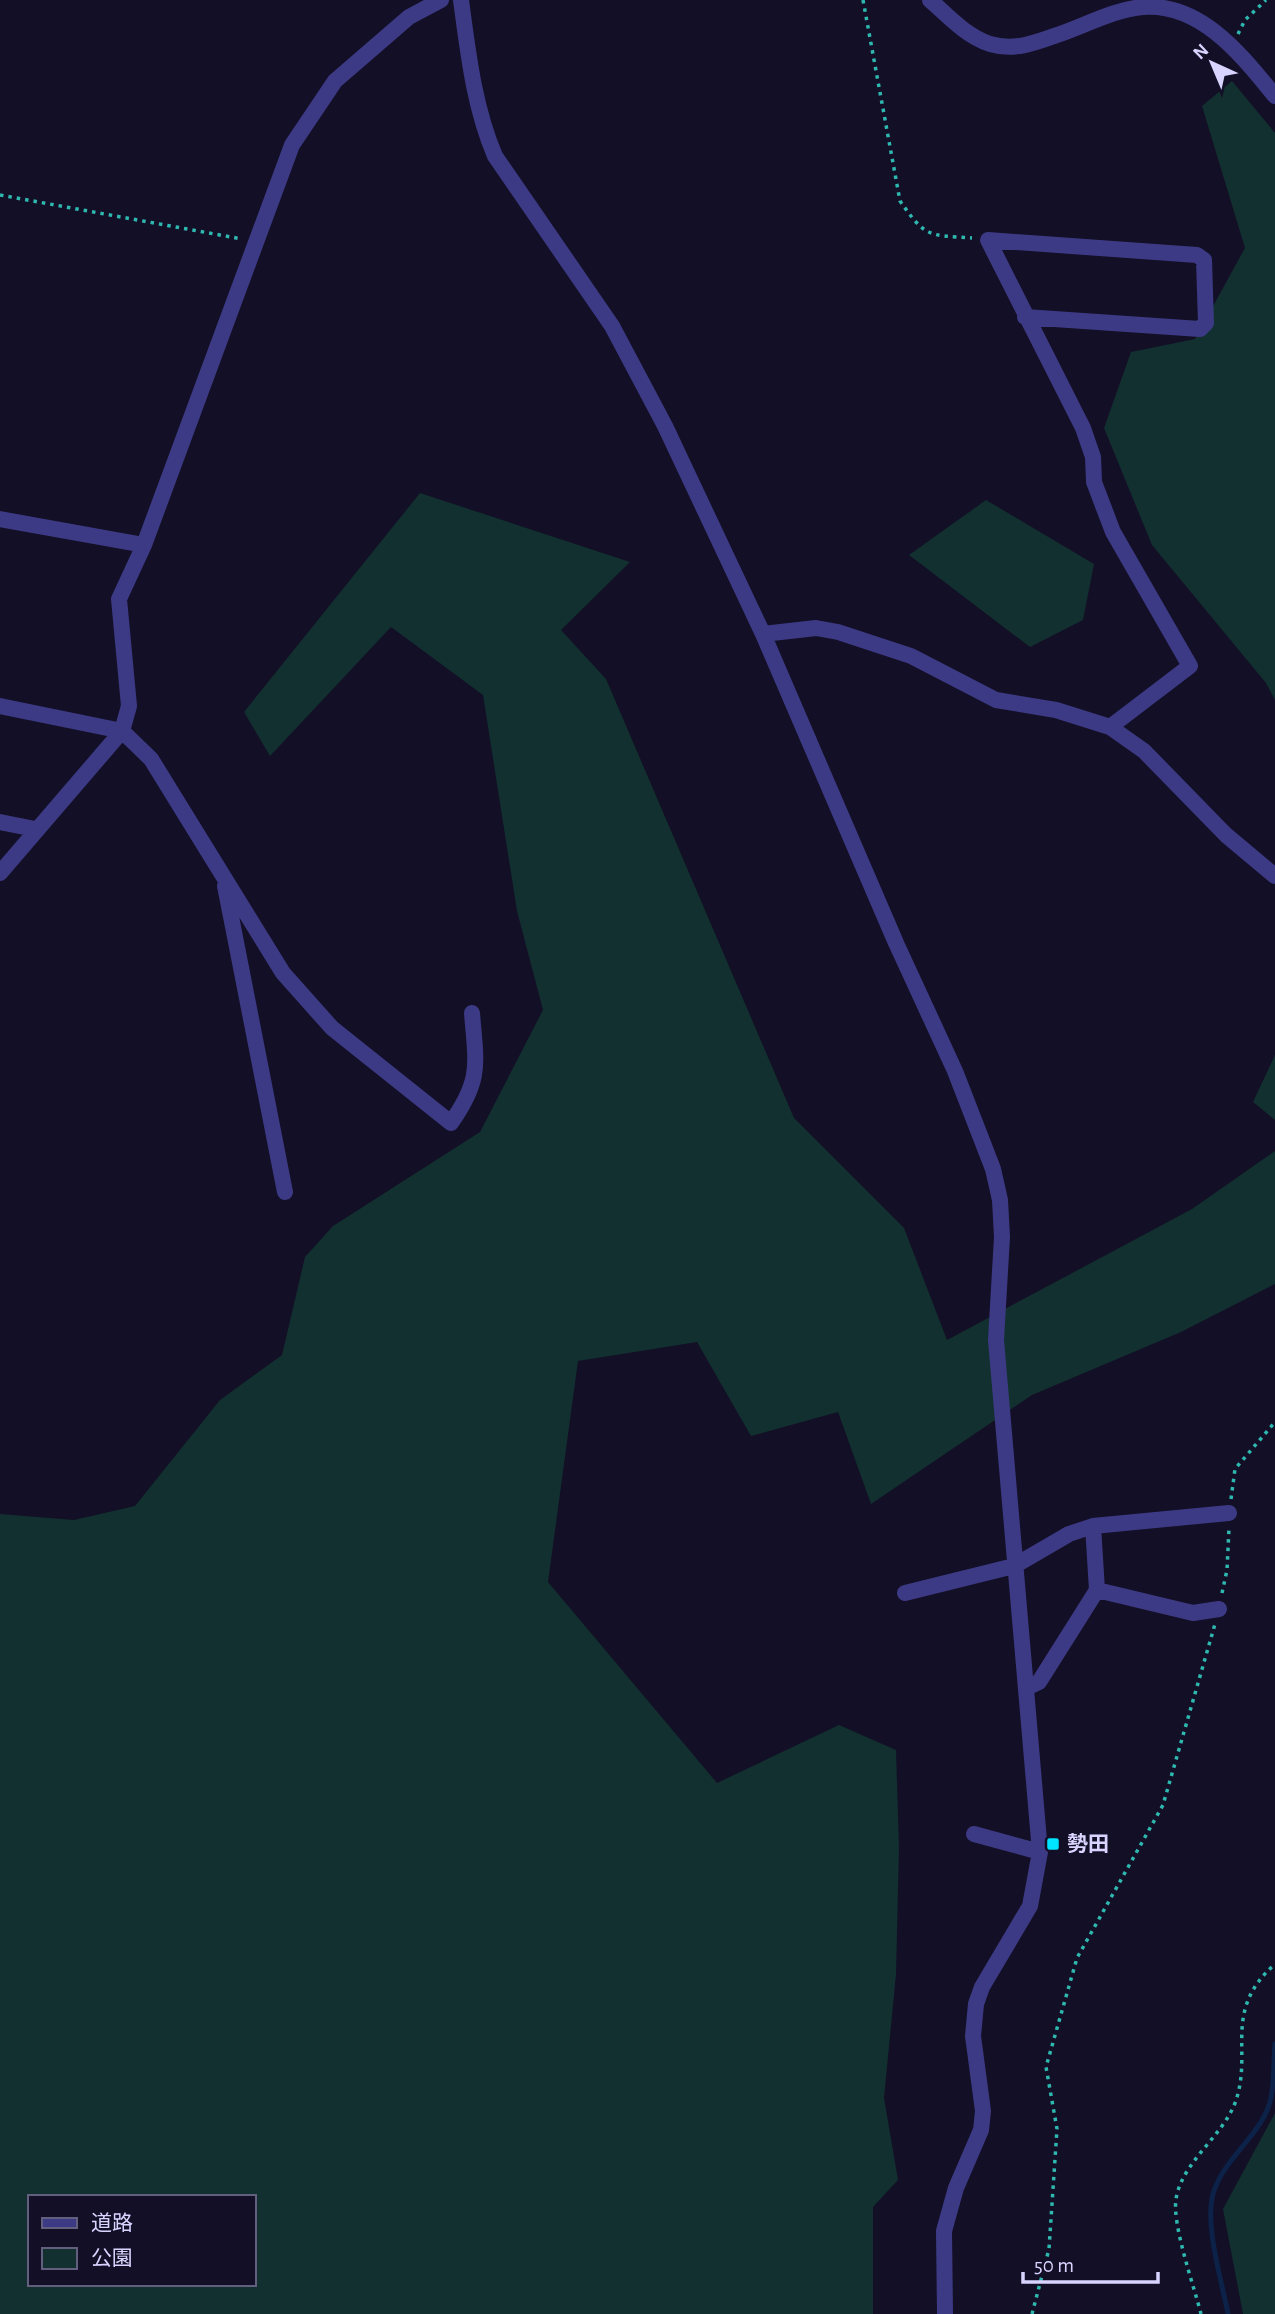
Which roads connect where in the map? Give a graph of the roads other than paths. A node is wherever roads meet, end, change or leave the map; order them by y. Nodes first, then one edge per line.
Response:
1 (441, 0) edge
2 (461, 0) edge
3 (930, 0) edge
4 (1275, 96) edge
5 (1025, 317) junction
6 (0, 519) edge
7 (144, 545) junction
8 (763, 634) junction
9 (0, 706) edge
10 (1110, 727) junction
11 (122, 731) junction
12 (0, 822) edge
13 (35, 830) junction
14 (0, 873) edge
15 (223, 876) junction
16 (1275, 876) edge
17 (471, 1013) dead end
18 (285, 1192) dead end
19 (1229, 1513) road end
20 (1093, 1526) junction
21 (1014, 1566) junction
22 (1097, 1590) junction
23 (905, 1593) dead end
24 (1219, 1609) road end
25 (1026, 1688) junction
26 (974, 1833) dead end
27 (1040, 1852) junction
28 (945, 2314) edge

1 - 7 street
2 - 8 street
3 - 4 street
5 - 5 street
5 - 10 street
6 - 7 street
7 - 11 street
8 - 10 street
8 - 21 street
9 - 11 street
10 - 16 street
11 - 13 street
11 - 15 street
12 - 13 street
13 - 14 street
15 - 17 street
15 - 18 street
19 - 20 street
20 - 21 street
20 - 22 street
21 - 23 street
21 - 25 street
22 - 24 street
22 - 25 street
25 - 27 street
26 - 27 street
27 - 28 street

